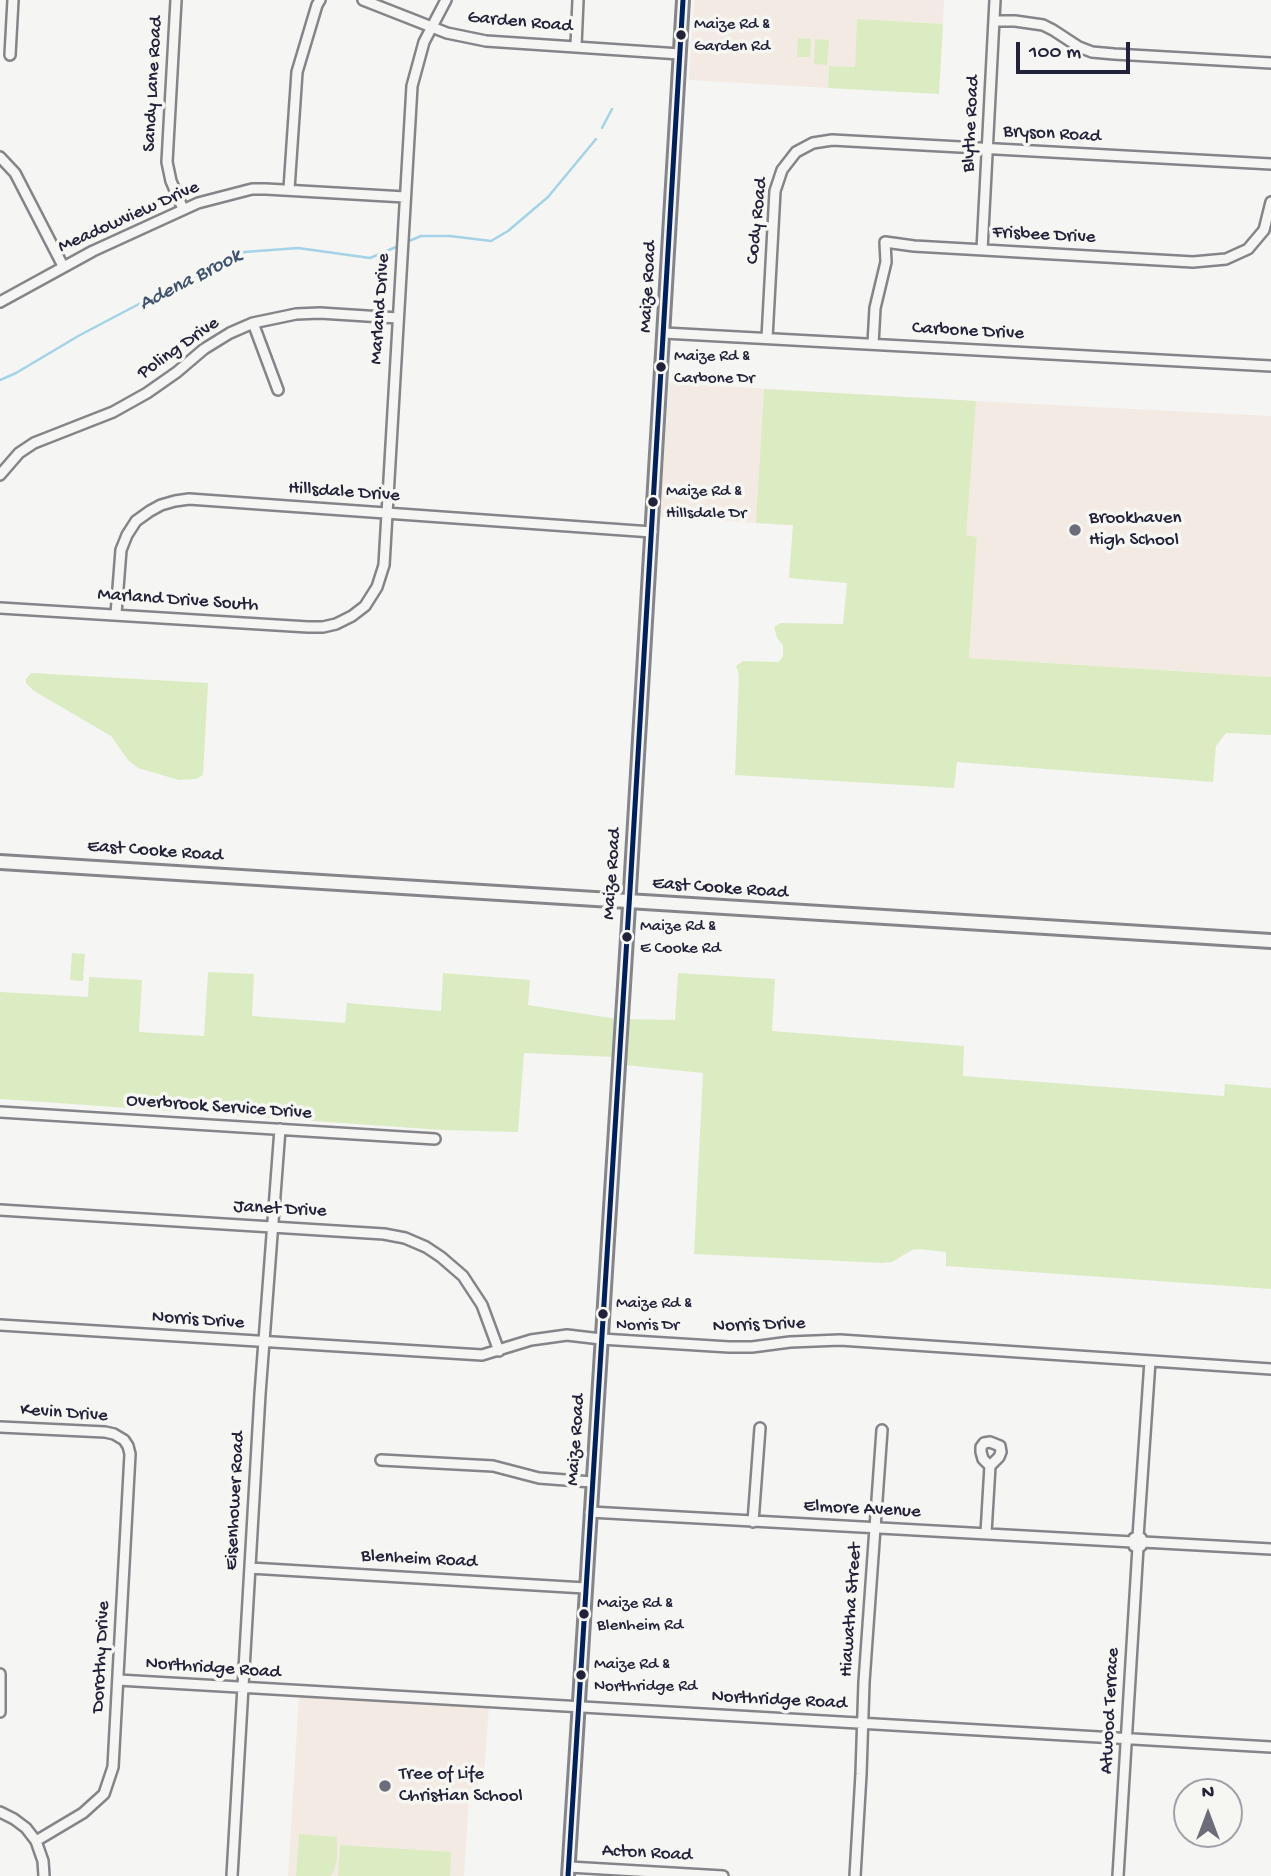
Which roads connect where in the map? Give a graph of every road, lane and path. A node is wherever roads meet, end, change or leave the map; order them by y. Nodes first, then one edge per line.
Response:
1 (13, 0) edge
2 (176, 0) edge
3 (320, 0) edge
4 (363, 0) edge
5 (446, 0) edge
6 (578, 0) edge
7 (683, 0) edge
8 (995, 0) edge
9 (994, 21) junction
10 (431, 27) junction
11 (576, 46) junction
12 (680, 54) junction
13 (10, 55) dead end
14 (1271, 63) edge
15 (832, 140) joint
16 (988, 149) junction
17 (0, 157) edge
18 (1271, 164) edge
19 (289, 189) junction
20 (405, 197) junction
21 (1271, 202) edge
22 (183, 209) junction
23 (982, 250) junction
24 (64, 266) junction
25 (0, 302) edge
26 (398, 318) junction
27 (253, 323) junction
28 (664, 333) junction
29 (767, 338) junction
30 (873, 344) junction
31 (1271, 366) edge
32 (278, 390) dead end
33 (0, 475) edge
34 (386, 513) junction
35 (652, 532) junction
36 (0, 608) edge
37 (116, 614) junction
38 (352, 616) joint
39 (0, 862) edge
40 (629, 902) junction
41 (1271, 942) edge
42 (0, 1112) edge
43 (279, 1129) junction
44 (435, 1139) dead end
45 (0, 1210) edge
46 (273, 1227) junction
47 (0, 1325) edge
48 (601, 1339) junction
49 (263, 1342) junction
50 (499, 1350) junction
51 (1150, 1361) junction
52 (1271, 1369) edge
53 (0, 1427) edge
54 (760, 1427) dead end
55 (882, 1430) dead end
56 (124, 1440) joint
57 (381, 1460) dead end
58 (990, 1466) dead end
59 (592, 1482) junction
60 (590, 1512) junction
61 (753, 1521) junction
62 (875, 1528) junction
63 (986, 1533) junction
64 (1138, 1542) junction
65 (1271, 1549) edge
66 (250, 1568) junction
67 (585, 1588) junction
68 (0, 1674) edge
69 (118, 1680) junction
70 (243, 1688) junction
71 (578, 1707) junction
72 (0, 1712) edge
73 (863, 1724) junction
74 (1127, 1739) junction
75 (1271, 1747) edge
76 (0, 1812) edge
77 (36, 1841) junction
78 (568, 1871) edge
79 (44, 1876) edge
80 (232, 1876) edge
81 (723, 1876) edge
82 (855, 1876) edge
83 (1118, 1876) edge

1 - 13 street
2 - 22 street, Sandy Lane Road
3 - 19 street
4 - 10 street, Garden Road
5 - 10 street, Marland Drive
6 - 11 street
7 - 12 street, Maize Road
8 - 9 street, Blythe Road
9 - 14 street
9 - 16 street, Blythe Road
10 - 11 street, Garden Road
10 - 20 street, Marland Drive
11 - 12 street, Garden Road
12 - 28 street, Maize Road
15 - 16 street, Bryson Road
15 - 29 street, Cody Road
16 - 18 street, Bryson Road
16 - 23 street, Blythe Road
17 - 24 street
19 - 20 street, Meadowview Drive
19 - 22 street, Meadowview Drive
20 - 26 street, Marland Drive
21 - 23 street, Frisbee Drive
22 - 24 street, Meadowview Drive
23 - 30 street, Frisbee Drive
24 - 25 street, Meadowview Drive
26 - 27 street, Poling Drive
26 - 34 street, Marland Drive
27 - 32 street
27 - 33 street, Poling Drive
28 - 29 street, Carbone Drive
28 - 35 street, Maize Road
29 - 30 street, Carbone Drive
30 - 31 street, Carbone Drive
34 - 35 street, Hillsdale Drive
34 - 37 street, Hillsdale Drive
34 - 38 street, Marland Drive
35 - 40 street, Maize Road
36 - 37 street, Marland Drive South
37 - 38 street, Marland Drive South
39 - 40 main road, East Cooke Road
40 - 41 main road, East Cooke Road
40 - 48 street, Maize Road
42 - 43 street, Overbrook Service Drive
43 - 44 street, Overbrook Service Drive
43 - 46 street, Eisenhower Road
45 - 46 street, Janet Drive
46 - 49 street, Eisenhower Road
46 - 50 street, Janet Drive
47 - 49 street, Norris Drive
48 - 50 street, Norris Drive
48 - 51 street, Norris Drive
48 - 59 street, Maize Road
49 - 50 street, Norris Drive
49 - 66 street, Eisenhower Road
51 - 52 street, Norris Drive
51 - 64 street, Atwood Terrace
53 - 56 street, Kevin Drive
54 - 61 street
55 - 62 street, Hiawatha Street
56 - 69 street, Dorothy Drive
57 - 59 street
58 - 63 street
59 - 60 street, Maize Road
60 - 61 street, Elmore Avenue
60 - 67 street, Maize Road
61 - 62 street, Elmore Avenue
62 - 63 street, Elmore Avenue
62 - 73 street, Hiawatha Street
63 - 64 street, Elmore Avenue
64 - 65 street, Elmore Avenue
64 - 74 street, Atwood Terrace
66 - 67 street, Blenheim Road
66 - 70 street, Eisenhower Road
67 - 71 street, Maize Road
68 - 72 street
69 - 70 street, Northridge Road
69 - 77 street, Dorothy Drive
70 - 71 street, Northridge Road
70 - 80 street, Eisenhower Road
71 - 73 street, Northridge Road
71 - 78 street, Maize Road
73 - 74 street, Northridge Road
73 - 82 street, Hiawatha Street
74 - 75 street, Northridge Road
74 - 83 street, Atwood Terrace
76 - 77 street
77 - 79 street
78 - 81 street, Acton Road

